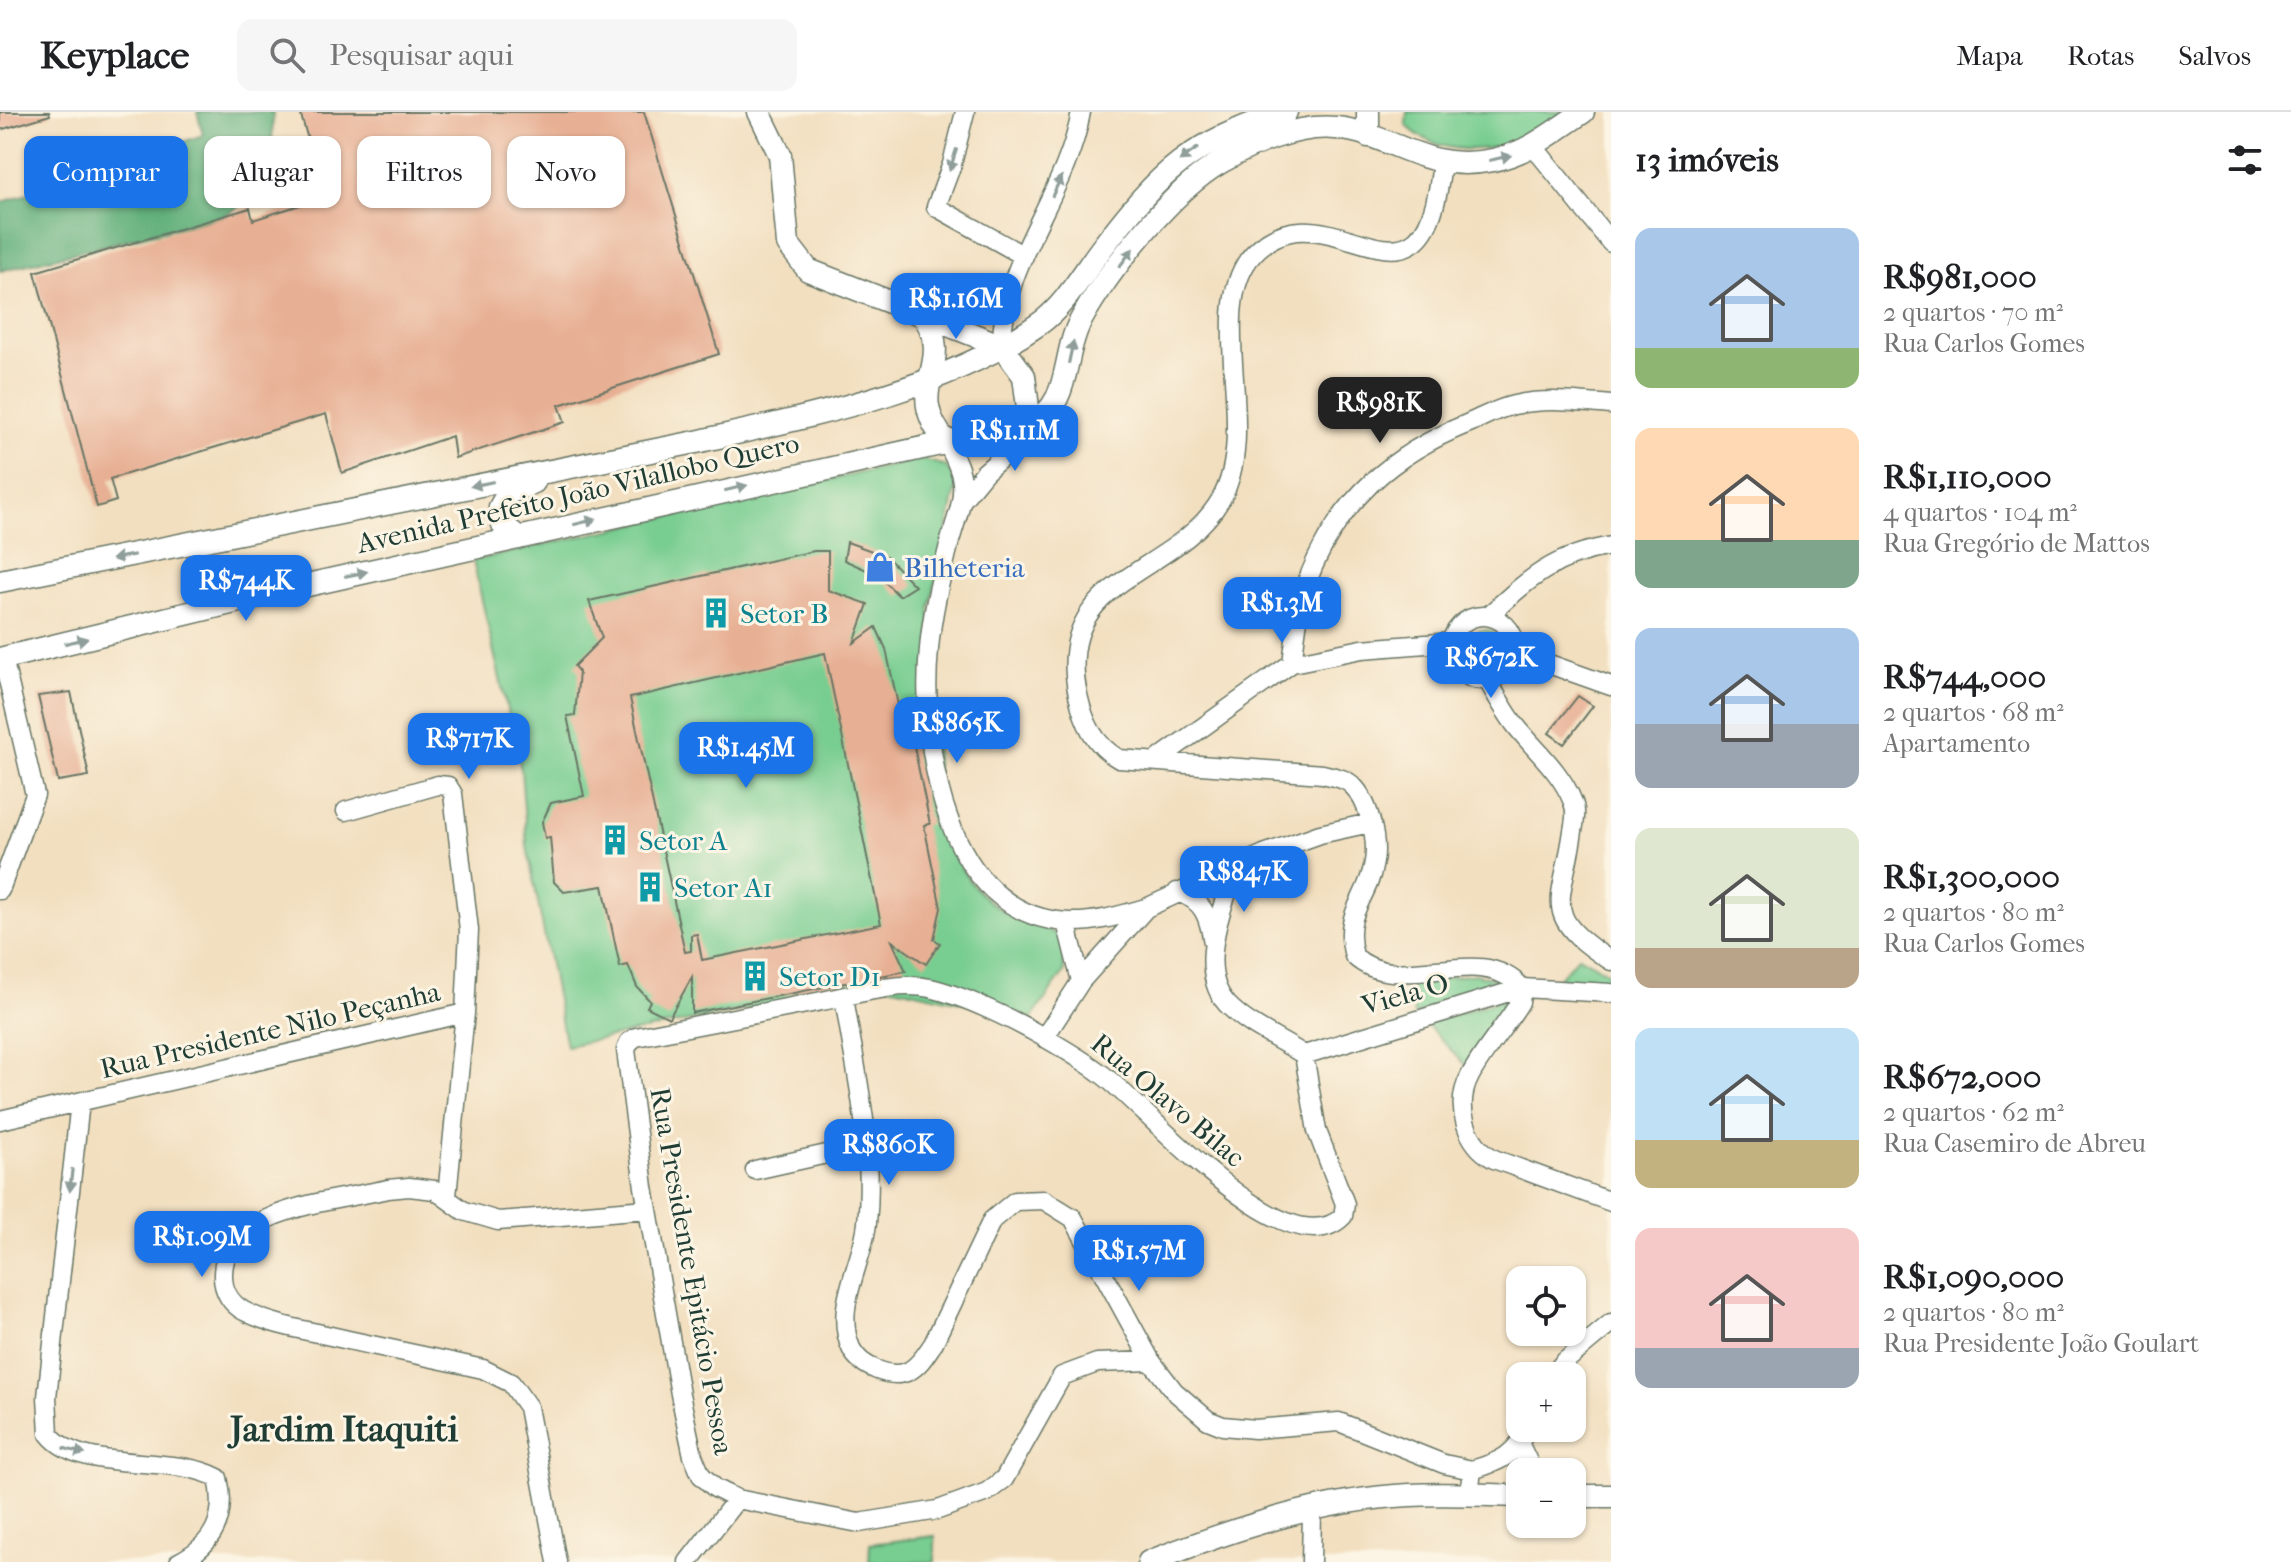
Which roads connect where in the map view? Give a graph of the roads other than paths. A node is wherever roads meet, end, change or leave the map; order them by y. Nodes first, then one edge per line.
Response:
1 (759, 112) edge
2 (965, 112) edge
3 (1081, 112) edge
4 (1286, 112) edge
5 (1368, 112) edge
6 (1582, 112) edge
7 (1368, 136) junction
8 (1534, 147) junction
9 (1442, 161) junction
10 (1611, 243) edge
11 (1024, 256) junction
12 (925, 318) junction
13 (1002, 346) junction
14 (928, 379) junction
15 (1611, 405) edge
16 (1030, 424) junction
17 (947, 443) junction
18 (547, 470) junction
19 (962, 500) junction
20 (519, 538) junction
21 (1611, 546) edge
22 (0, 581) edge
23 (1488, 616) junction
24 (1452, 642) junction
25 (1515, 652) junction
26 (2, 658) edge
27 (1292, 663) junction
28 (1487, 679) junction
29 (1611, 686) edge
30 (1157, 760) junction
31 (346, 811) dead end
32 (1370, 823) junction
33 (1236, 866) junction
34 (9, 884) edge
35 (1177, 892) junction
36 (1146, 908) junction
37 (1089, 921) junction
38 (1066, 922) junction
39 (1214, 950) junction
40 (1104, 953) junction
41 (1611, 961) edge
42 (1081, 981) junction
43 (1522, 988) junction
44 (1611, 993) edge
45 (844, 997) junction
46 (465, 1013) junction
47 (636, 1037) joint
48 (1044, 1038) junction
49 (1304, 1055) junction
50 (80, 1102) junction
51 (0, 1120) edge
52 (867, 1145) junction
53 (755, 1170) dead end
54 (447, 1196) junction
55 (1611, 1202) edge
56 (647, 1209) junction
57 (1611, 1323) edge
58 (1151, 1361) junction
59 (1564, 1362) edge
60 (1520, 1442) edge
61 (1472, 1470) junction
62 (1469, 1495) junction
63 (1506, 1496) edge
64 (1586, 1496) edge
65 (1611, 1496) edge
66 (737, 1499) junction
67 (1312, 1512) junction
68 (179, 1562) edge
69 (557, 1562) edge
70 (688, 1562) edge
71 (1149, 1562) edge
72 (1311, 1562) edge

1 - 12 main road
2 -> 11 street
11 -> 3 street
4 -> 13 main road, Avenida Prefeito João Vilallobo Quero
5 - 7 main road
6 - 8 main road
7 - 9 main road
16 -> 7 main road
9 -> 8 main road
8 - 10 street
9 - 30 street
11 - 13 street
12 - 13 main road
12 - 14 main road
13 - 14 main road, Avenida Prefeito João Vilallobo Quero
13 - 16 main road
14 - 17 main road
14 - 18 main road, Avenida Prefeito João Vilallobo Quero
15 - 27 street
16 - 17 main road, Avenida Prefeito João Vilallobo Quero
16 - 19 street
17 - 19 street
20 -> 17 main road, Avenida Prefeito João Vilallobo Quero
18 - 20 main road
18 -> 22 main road, Avenida Prefeito João Vilallobo Quero
19 - 38 street
26 -> 20 main road, Avenida Prefeito João Vilallobo Quero
21 - 23 street
23 - 24 street
23 - 25 street
24 - 27 street
24 - 28 street
25 - 28 street
25 - 29 street
26 - 34 street
27 - 30 street
28 - 41 street
30 - 32 street
31 - 46 street
32 - 33 street
32 - 43 street
33 - 35 street
33 - 39 street
35 - 36 street
35 - 39 street
36 - 37 street
36 - 40 street
37 - 38 street
37 - 40 street
38 - 42 street
39 - 49 street
40 - 42 street
42 - 48 street
43 - 44 street
43 - 49 street, Viela O
43 - 55 street
45 - 47 street, Rua Olavo Bilac
45 - 48 street, Rua Olavo Bilac
45 - 52 street
46 - 50 street, Rua Presidente Nilo Peçanha
46 - 54 street
47 - 56 street, Rua Presidente Epitácio Pessoa
48 - 49 street, Rua Olavo Bilac
50 - 51 street
50 -> 68 street, Rua Presidente Nilo Peçanha
52 - 53 street
52 - 58 street
54 - 56 street
54 - 69 street
56 - 66 street, Rua Presidente Epitácio Pessoa
57 - 59 street
58 - 61 street
58 - 66 street
60 - 61 street
61 - 62 street
62 - 63 main road
62 - 67 main road
64 - 65 main road
66 - 70 street
67 - 71 main road
67 - 72 street

